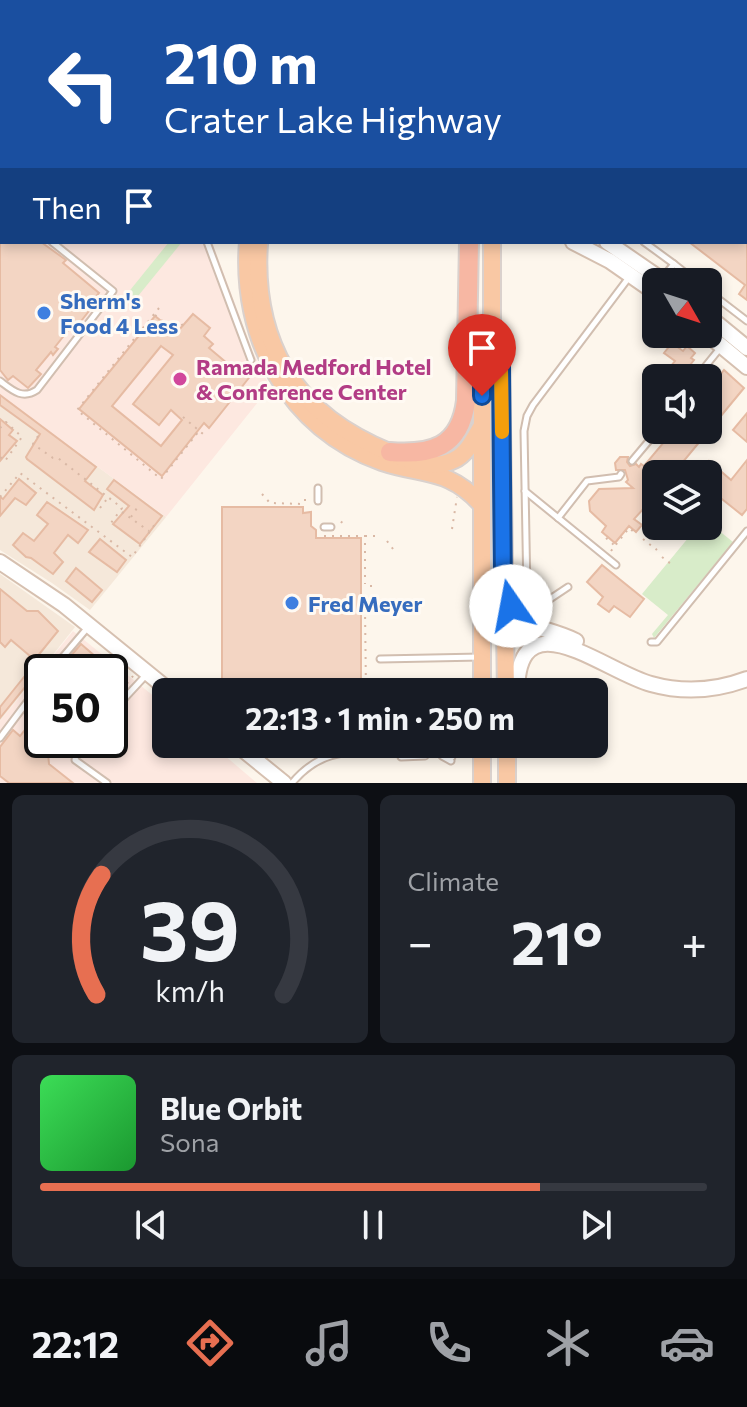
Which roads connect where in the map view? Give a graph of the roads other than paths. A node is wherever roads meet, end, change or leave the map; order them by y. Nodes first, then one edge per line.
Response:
1 (54, 244) edge
2 (208, 244) edge
3 (248, 244) edge
4 (259, 244) edge
5 (469, 244) edge
6 (492, 244) edge
7 (578, 244) edge
8 (609, 244) edge
9 (647, 244) edge
10 (674, 264) junction
11 (636, 268) junction
12 (672, 268) edge
13 (679, 268) edge
14 (642, 272) edge
15 (722, 302) edge
16 (747, 321) edge
17 (722, 327) edge
18 (492, 343) junction
19 (722, 346) edge
20 (720, 348) edge
21 (747, 348) edge
22 (251, 360) dead end
23 (707, 364) edge
24 (747, 367) edge
25 (0, 381) edge
26 (481, 426) junction
27 (646, 444) edge
28 (390, 452) junction
29 (632, 461) dead end
30 (621, 474) dead end
31 (318, 488) dead end
32 (524, 490) junction
33 (318, 501) dead end
34 (481, 504) junction
35 (558, 518) junction
36 (747, 531) edge
37 (0, 562) edge
38 (616, 565) dead end
39 (568, 587) dead end
40 (503, 591) junction
41 (90, 626) junction
42 (651, 642) dead end
43 (66, 654) edge
44 (482, 657) junction
45 (380, 659) dead end
46 (747, 669) edge
47 (141, 674) junction
48 (482, 678) edge
49 (506, 678) edge
50 (517, 678) edge
51 (747, 679) edge
52 (152, 681) edge
53 (128, 691) edge
54 (24, 706) edge
55 (0, 738) edge
56 (75, 758) edge
57 (253, 758) edge
58 (322, 758) edge
59 (482, 758) edge
60 (508, 758) edge
61 (107, 783) edge
62 (284, 783) edge
63 (292, 783) edge
64 (482, 783) edge
65 (507, 783) edge

1 - 25 lane
2 - 22 lane
3 - 34 highway
4 - 28 highway
5 - 28 highway
6 - 18 highway
7 - 11 main road
8 - 11 main road
9 - 10 lane
10 - 12 lane
10 - 13 lane
11 - 14 main road
11 - 32 lane
15 - 16 lane
17 - 21 main road
18 - 26 highway
18 - 40 highway
19 - 24 main road
20 - 23 lane
26 - 28 highway
26 - 34 highway
27 - 29 lane
30 - 35 lane
31 - 33 lane
32 - 35 lane
32 - 39 lane
34 - 44 highway
35 - 38 lane
36 - 42 lane
37 - 41 main road
40 - 46 main road
40 - 49 highway
41 - 43 lane
41 - 47 main road
44 - 45 lane
44 - 48 highway
47 - 52 main road
47 - 53 lane
50 - 51 main road
54 - 55 lane
56 - 61 lane
57 - 62 main road
58 - 63 lane
59 - 64 highway
60 - 65 highway

